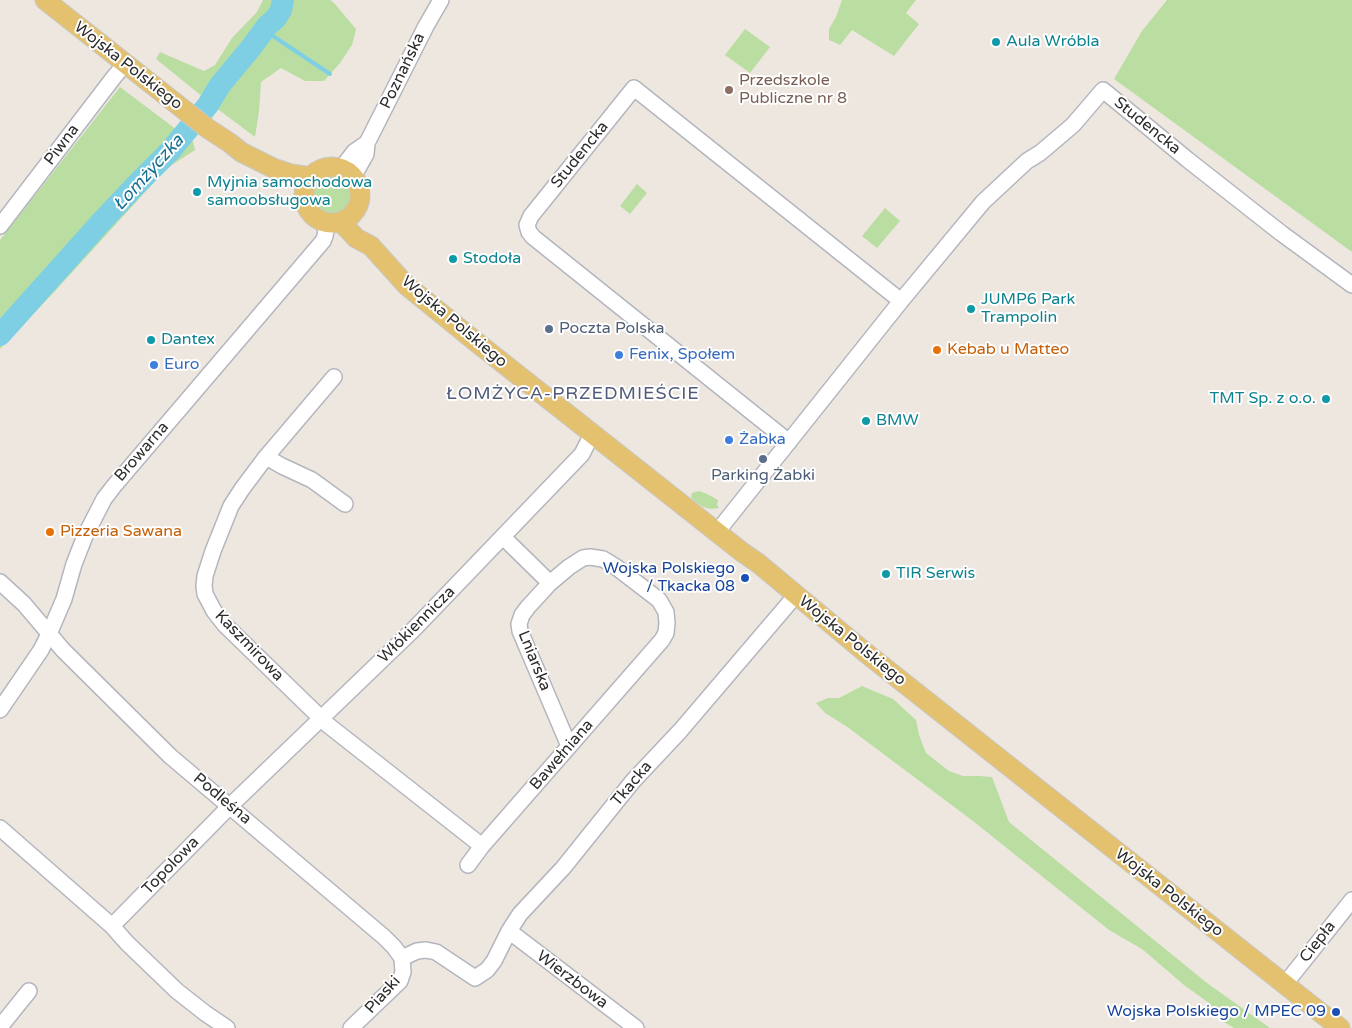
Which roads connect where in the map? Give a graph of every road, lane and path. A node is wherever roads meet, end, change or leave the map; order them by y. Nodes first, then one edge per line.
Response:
1 (44, 0) edge
2 (441, 0) edge
3 (126, 64) junction
4 (210, 130) junction
5 (347, 173) junction
6 (312, 177) junction
7 (305, 200) junction
8 (357, 209) junction
9 (334, 222) junction
10 (0, 226) edge
11 (371, 246) junction
12 (1352, 285) edge
13 (901, 301) junction
14 (334, 377) dead end
15 (592, 434) junction
16 (789, 442) junction
17 (266, 457) junction
18 (345, 504) dead end
19 (717, 532) junction
20 (503, 537) junction
21 (0, 582) edge
22 (550, 583) junction
23 (796, 595) junction
24 (49, 634) junction
25 (0, 710) edge
26 (321, 718) junction
27 (569, 746) junction
28 (230, 806) junction
29 (0, 828) edge
30 (482, 846) junction
31 (468, 865) dead end
32 (1352, 900) edge
33 (112, 926) junction
34 (509, 931) junction
35 (402, 958) junction
36 (1285, 984) junction
37 (29, 991) dead end
38 (0, 1026) edge
39 (228, 1028) edge
40 (352, 1028) edge
41 (636, 1028) edge
42 (1340, 1028) edge

1 - 3 main road, Wojska Polskiego
2 - 5 street, Poznańska
3 - 4 main road, Wojska Polskiego
3 - 10 street, Piwna
4 - 6 main road, Wojska Polskiego
4 - 7 main road, Wojska Polskiego
5 - 6 main road
5 - 8 main road
6 - 7 main road
7 - 9 main road
8 - 9 main road
8 - 11 main road, Wojska Polskiego
9 - 11 main road, Wojska Polskiego
9 - 24 street, Browarna
11 - 15 main road, Wojska Polskiego
12 - 13 street, Studencka
13 - 16 street, Studencka
13 - 16 street, Studencka
14 - 17 street, Kaszmirowa
15 - 19 main road, Wojska Polskiego
15 - 20 street, Włókiennicza
16 - 19 street, Studencka
17 - 18 street
17 - 26 street, Kaszmirowa
19 - 23 main road, Wojska Polskiego
20 - 22 street
20 - 26 street, Włókiennicza
21 - 24 street, Podleśna
22 - 27 street, Lniarska
22 - 27 street, Bawełniana
23 - 34 street, Tkacka
23 - 36 main road, Wojska Polskiego
24 - 25 street, Browarna
24 - 28 street, Podleśna
26 - 28 street, Włókiennicza
26 - 30 street
27 - 30 street, Bawełniana
28 - 33 street, Topolowa
28 - 35 street, Podleśna
29 - 33 street
30 - 31 street, Bawełniana
32 - 36 street, Ciepła
33 - 39 street
34 - 35 street, Tkacka
34 - 41 street, Wierzbowa
35 - 40 street, Piaski
36 - 42 main road, Wojska Polskiego
37 - 38 street

